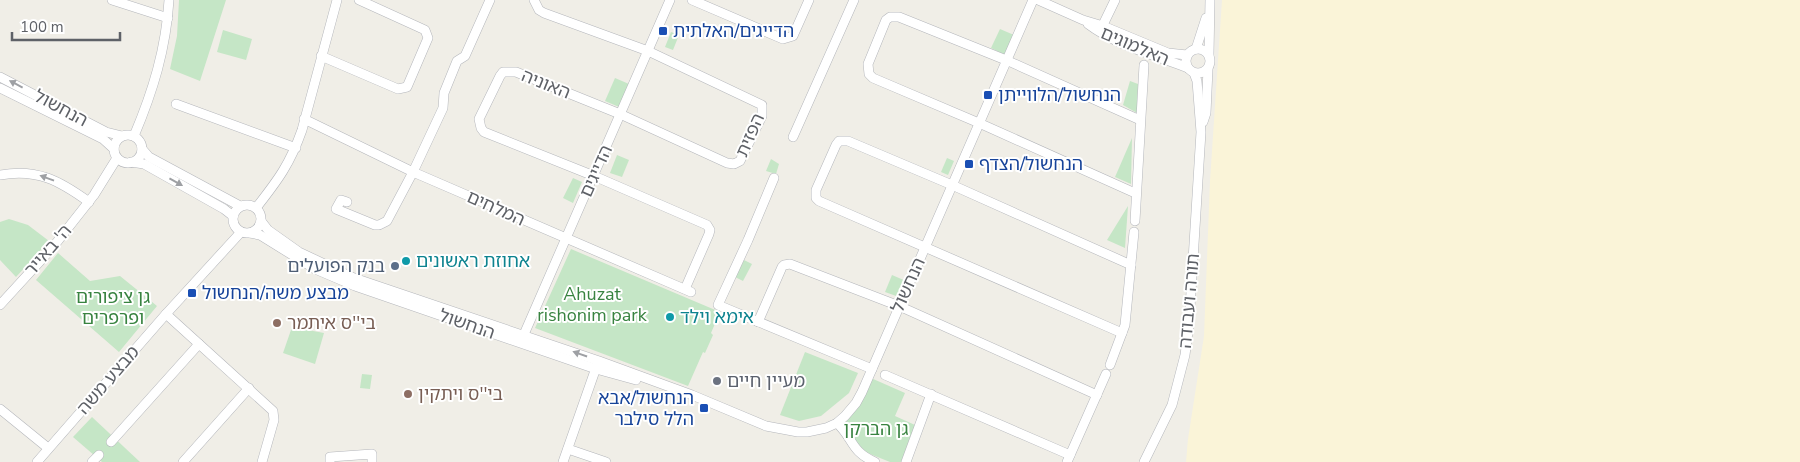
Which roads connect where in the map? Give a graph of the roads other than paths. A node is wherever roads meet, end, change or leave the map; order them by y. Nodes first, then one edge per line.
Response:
1 (112, 0) edge
2 (170, 0) edge
3 (337, 0) edge
4 (359, 0) edge
5 (490, 0) edge
6 (534, 0) edge
7 (670, 0) edge
8 (692, 0) edge
9 (809, 0) edge
10 (854, 0) edge
11 (1033, 0) edge
12 (1115, 0) edge
13 (1042, 1) edge
14 (1209, 3) edge
15 (168, 18) junction
16 (1101, 29) junction
17 (1196, 49) junction
18 (648, 51) junction
19 (1208, 54) junction
20 (1187, 55) junction
21 (321, 56) junction
22 (1006, 60) junction
23 (1144, 65) dead end
24 (1208, 69) junction
25 (1191, 70) junction
26 (0, 77) edge
27 (0, 88) edge
28 (176, 104) dead end
29 (620, 114) junction
30 (304, 119) junction
31 (1140, 120) junction
32 (979, 123) junction
33 (1201, 132) junction
34 (122, 136) junction
35 (134, 136) junction
36 (793, 136) dead end
37 (142, 148) junction
38 (296, 148) junction
39 (122, 158) junction
40 (413, 172) junction
41 (0, 175) edge
42 (594, 176) junction
43 (774, 178) dead end
44 (952, 185) junction
45 (1135, 193) junction
46 (91, 198) junction
47 (347, 202) dead end
48 (240, 206) junction
49 (256, 208) junction
50 (233, 216) junction
51 (261, 221) junction
52 (1134, 221) dead end
53 (246, 232) junction
54 (1134, 232) dead end
55 (566, 239) junction
56 (926, 246) junction
57 (1131, 265) junction
58 (0, 304) edge
59 (899, 306) junction
60 (166, 314) junction
61 (758, 322) junction
62 (1122, 333) junction
63 (522, 338) junction
64 (199, 344) junction
65 (597, 365) junction
66 (872, 369) junction
67 (885, 375) dead end
68 (249, 388) junction
69 (931, 394) junction
70 (1097, 395) junction
71 (0, 409) edge
72 (837, 423) junction
73 (111, 442) dead end
74 (48, 448) junction
75 (568, 449) junction
76 (99, 454) dead end
77 (1069, 459) edge
78 (37, 462) edge
79 (92, 462) edge
80 (183, 462) edge
81 (262, 462) edge
82 (330, 462) edge
83 (372, 462) edge
84 (564, 462) edge
85 (606, 462) edge
86 (875, 462) edge
87 (906, 462) edge
88 (1144, 462) edge

1 - 15 street
2 - 15 street
3 - 21 street
4 - 21 street
5 - 40 street
6 - 18 street
7 - 18 street, הדייגים
8 - 9 street
10 - 36 street
11 - 22 street, הנחשול
12 - 16 street
13 - 16 street, האלמוגים
14 - 17 street
14 - 19 street
15 - 35 street
16 - 20 street, האלמוגים
16 - 25 street, האלמוגים
17 - 19 street
17 - 20 street
18 - 29 street, הדייגים
18 - 29 street, הפזית
19 - 24 street
20 - 25 street
21 - 30 street
22 - 31 street
22 - 32 street, הנחשול
22 - 32 street
23 - 31 street
24 - 25 street
24 - 33 street, תורה ועבודה
25 - 33 street, תורה ועבודה
34 -> 26 street, הנחשול
27 - 39 street, הנחשול
28 - 38 street
29 - 42 street, הדייגים
29 - 42 street, האוניה
30 - 38 street
30 - 40 street, המלחים
31 - 45 street
32 - 44 street, הנחשול
32 - 45 street
33 - 88 street, תורה ועבודה
34 - 35 street, הנחשול
34 - 39 street
35 - 37 street
37 - 39 street
37 - 48 street
38 - 49 street
39 - 46 street, ה' באייר
39 -> 50 street, הנחשול
40 - 47 street
40 - 55 street, המלחים
46 -> 41 street
42 - 55 street, הדייגים
42 - 55 street, המלחים
43 - 61 street
44 - 56 street, הנחשול
44 - 56 street
44 - 57 street
45 - 52 street
46 - 58 street, ה' באייר
48 - 49 street
48 - 50 street
49 - 51 street, הנחשול
50 - 53 street
51 - 53 street
51 - 63 street, הנחשול
53 - 60 street, מבצע משה
53 - 63 street, הנחשול
54 - 57 street
55 - 63 street, הדייגים
56 - 59 street, הנחשול
56 - 62 street
57 - 62 street
59 - 61 street
59 - 66 street, הנחשול
59 - 70 street
60 - 64 street
60 - 74 street, מבצע משה
61 - 66 street
62 - 70 street
63 - 65 street, הנחשול
64 - 68 street
64 - 73 street
65 - 72 street, הנחשול
65 - 75 street
66 - 72 street, הנחשול
67 - 69 street
68 - 80 street
68 - 81 street
69 - 77 street
69 - 87 street
70 - 77 street
71 - 74 street
72 - 86 street
74 - 78 street, מבצע משה
75 - 84 street
75 - 85 street
76 - 79 street
82 - 83 street

